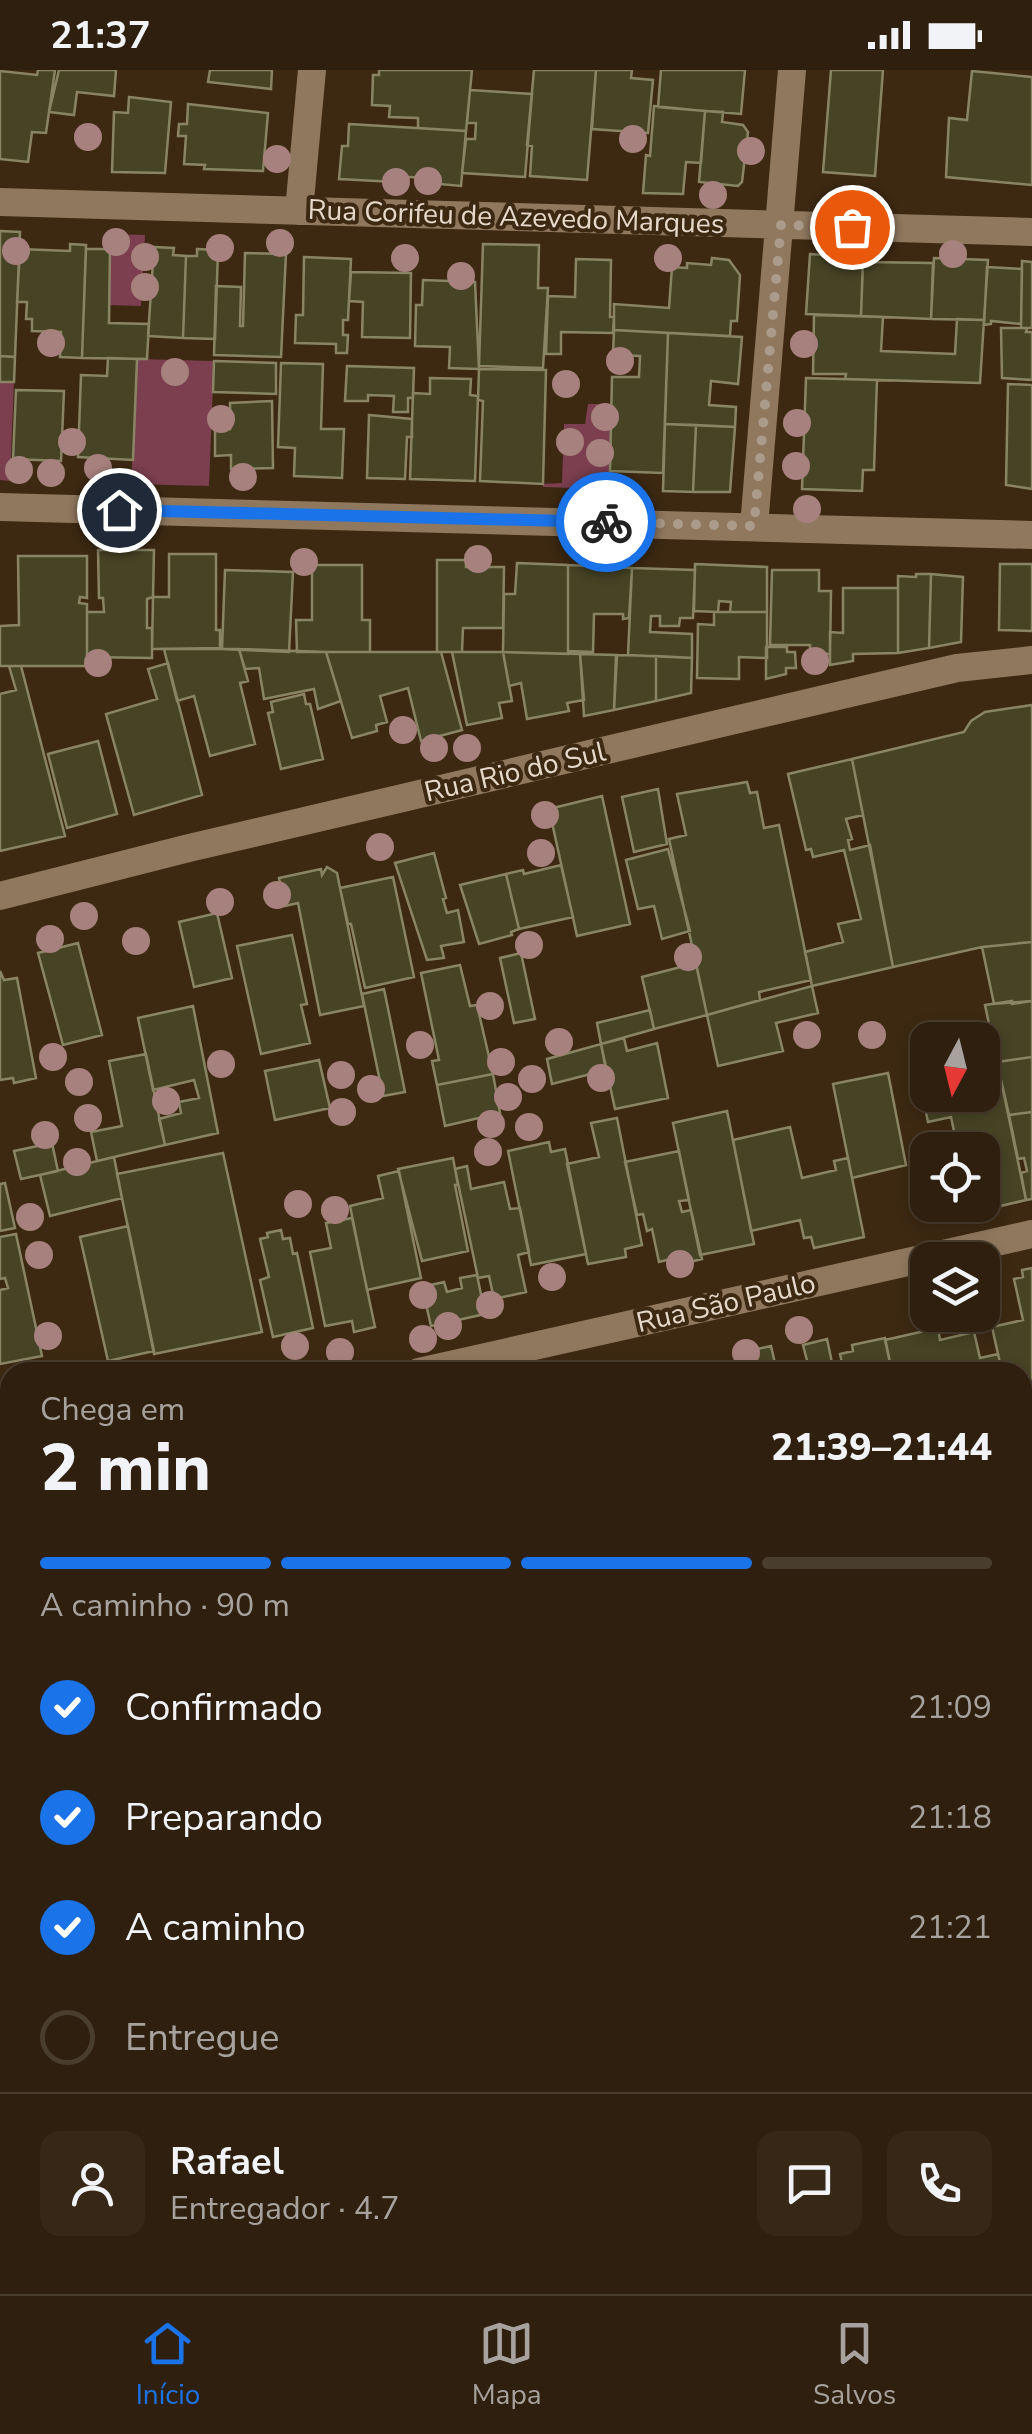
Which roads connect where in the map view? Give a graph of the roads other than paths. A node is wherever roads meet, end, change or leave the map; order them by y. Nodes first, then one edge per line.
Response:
1 (312, 70) edge
2 (792, 70) edge
3 (0, 202) edge
4 (299, 211) junction
5 (781, 225) junction
6 (1032, 232) edge
7 (0, 507) edge
8 (754, 526) junction
9 (1032, 535) edge
10 (1032, 660) edge
11 (0, 896) edge
12 (1032, 1234) edge
13 (463, 1362) edge

1 - 4 street
2 - 5 street
3 - 4 street, Rua Corifeu de Azevedo Marques
4 - 5 street, Rua Corifeu de Azevedo Marques
5 - 6 street, Rua Corifeu de Azevedo Marques
5 - 8 street
7 - 8 street
8 - 9 street
10 - 11 street, Rua Rio do Sul
12 - 13 street, Rua São Paulo

